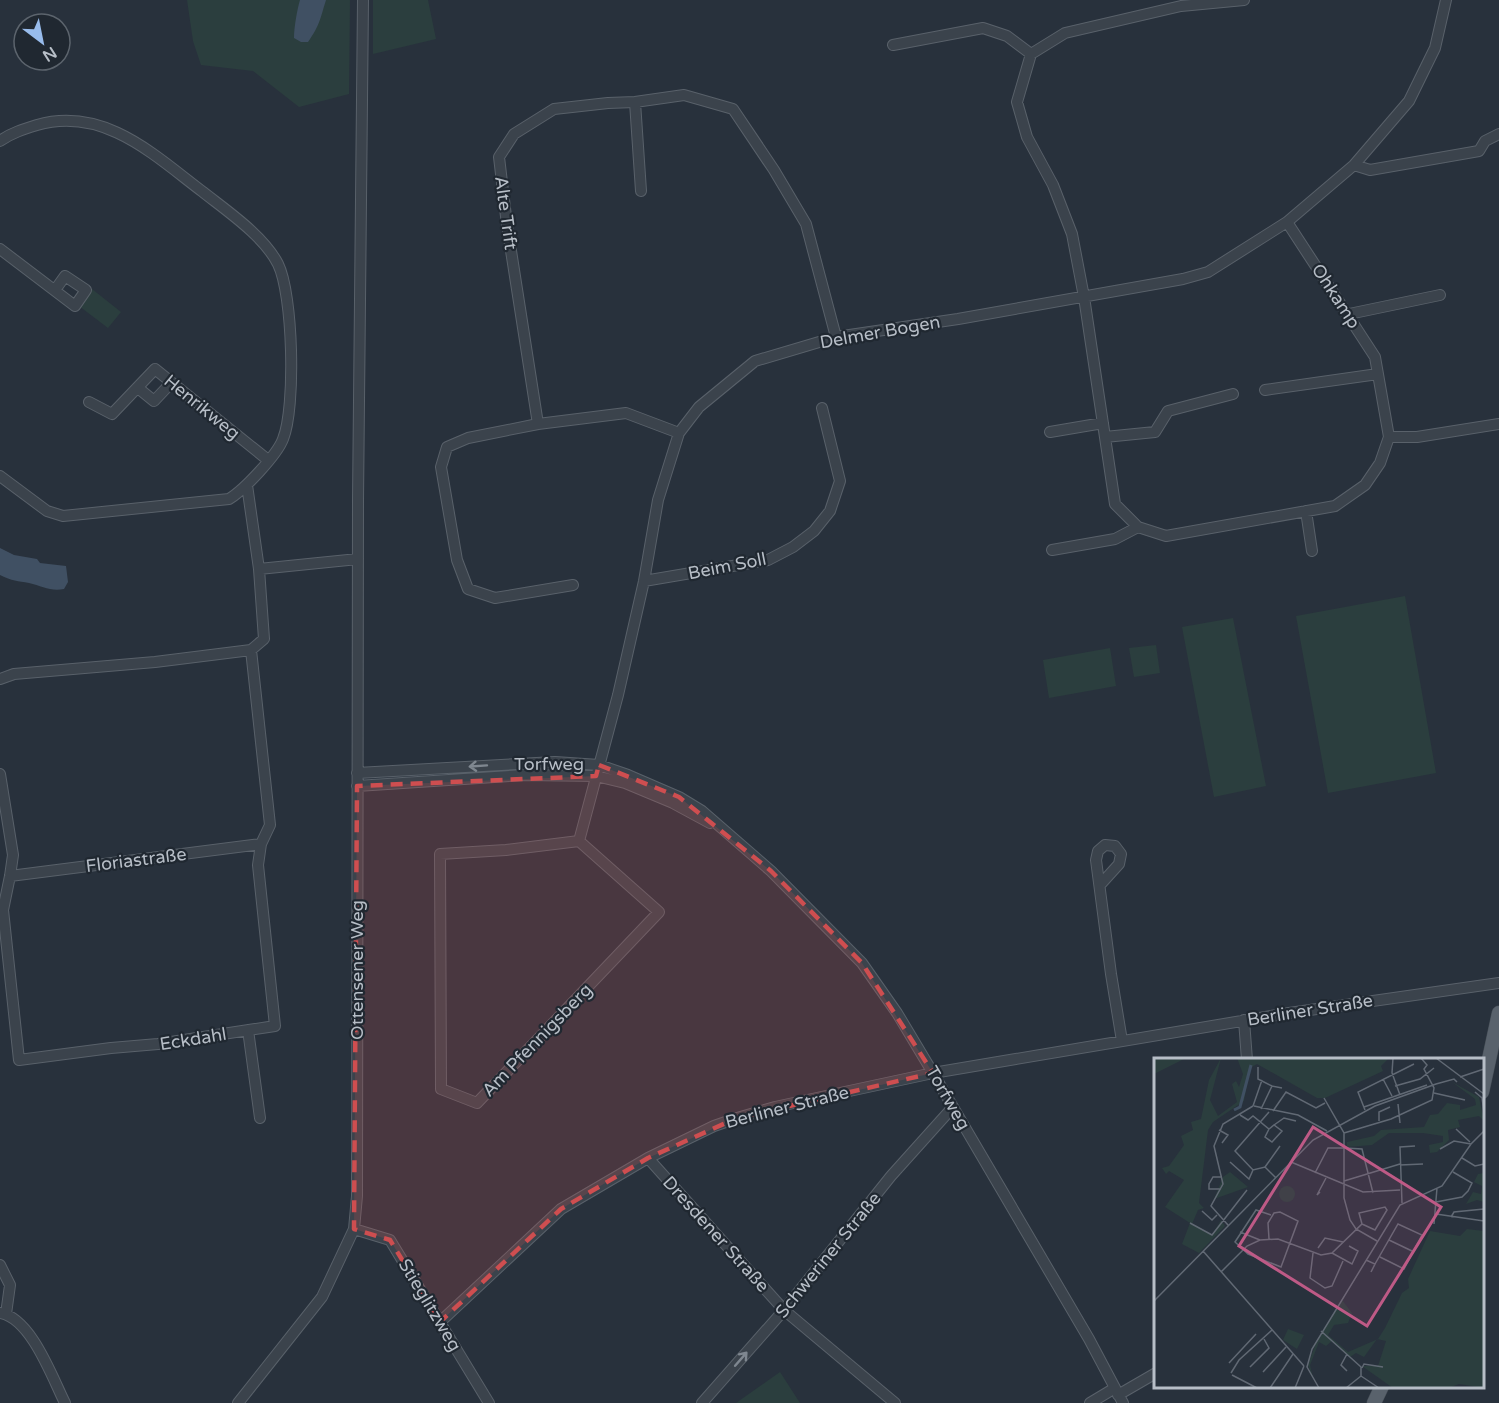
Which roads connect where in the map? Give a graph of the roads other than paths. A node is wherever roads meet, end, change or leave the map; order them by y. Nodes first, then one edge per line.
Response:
1 (363, 0) edge
2 (1244, 0) edge
3 (1446, 0) edge
4 (893, 45) dead end
5 (1031, 54) junction
6 (635, 102) junction
7 (1499, 134) edge
8 (0, 141) edge
9 (1354, 165) junction
10 (641, 190) dead end
11 (1287, 222) junction
12 (0, 249) edge
13 (55, 291) junction
14 (1440, 295) dead end
15 (1084, 297) junction
16 (1349, 314) junction
17 (836, 337) junction
18 (1378, 374) junction
19 (171, 383) junction
20 (138, 388) junction
21 (1265, 390) dead end
22 (1233, 394) dead end
23 (89, 402) dead end
24 (822, 408) dead end
25 (1103, 423) junction
26 (538, 424) junction
27 (1499, 424) edge
28 (1050, 432) dead end
29 (679, 433) junction
30 (1105, 437) junction
31 (1389, 437) junction
32 (268, 460) junction
33 (0, 477) edge
34 (247, 485) junction
35 (1306, 511) junction
36 (1138, 527) junction
37 (1052, 550) dead end
38 (1312, 551) dead end
39 (358, 559) junction
40 (259, 569) junction
41 (644, 581) junction
42 (573, 585) dead end
43 (251, 650) junction
44 (0, 679) edge
45 (598, 771) junction
46 (357, 773) junction
47 (0, 774) edge
48 (357, 786) junction
49 (579, 841) junction
50 (261, 844) junction
51 (10, 876) junction
52 (1100, 885) dead end
53 (1499, 983) edge
54 (1499, 1013) edge
55 (1244, 1020) junction
56 (248, 1030) junction
57 (1122, 1041) junction
58 (1247, 1058) edge
59 (933, 1073) junction
60 (1484, 1083) edge
61 (953, 1107) junction
62 (260, 1118) dead end
63 (648, 1158) junction
64 (354, 1229) junction
65 (0, 1265) edge
66 (784, 1310) junction
67 (3, 1314) edge
68 (441, 1322) junction
69 (1154, 1374) edge
70 (1381, 1388) edge
71 (1118, 1395) edge
72 (65, 1403) edge
73 (238, 1403) edge
74 (489, 1403) edge
75 (702, 1403) edge
76 (895, 1403) edge
77 (1090, 1403) edge
78 (1374, 1403) edge

1 - 39 street, Ottensener Weg
2 - 5 street
3 - 9 street, Delmer Bogen
4 - 5 street
5 - 15 street
6 - 10 street
6 - 17 street, Alte Trift
6 - 26 street, Alte Trift
7 - 9 street
8 - 32 street
9 - 11 street, Delmer Bogen
11 - 15 street, Delmer Bogen
11 - 16 street, Ohkamp
12 - 13 street
13 - 13 street
14 - 16 street
15 - 17 street, Delmer Bogen
15 - 25 street
16 - 18 street, Ohkamp
17 - 29 street, Delmer Bogen
18 - 21 street
18 - 31 street, Ohkamp
19 - 20 street
19 - 20 street, Henrikweg
19 - 32 street, Henrikweg
20 - 23 street
22 - 30 street
24 - 41 street, Beim Soll
25 - 28 street
25 - 30 street
26 - 29 street
26 - 42 street
27 - 31 street
29 - 41 street, Delmer Bogen
30 - 36 street
31 - 35 street
32 - 34 street
33 - 34 street
34 - 40 street
35 - 36 street
35 - 38 street
36 - 37 street
39 - 40 street
39 - 46 street, Ottensener Weg
40 - 43 street
41 - 45 street, Delmer Bogen
43 - 44 street
43 - 50 street, Eckdahl
45 -> 46 street, Torfweg
45 - 48 street, Torfweg
45 - 49 street
45 - 59 street, Torfweg
46 - 48 street, Ottensener Weg
47 - 51 street, Eckdahl
48 - 64 street, Ottensener Weg
49 - 49 street, Am Pfennigsberg
50 - 51 street, Floriastraße
50 - 56 street, Eckdahl
51 - 56 street, Eckdahl
52 - 57 street
53 - 55 street, Berliner Straße
54 - 60 main road
55 - 57 street, Berliner Straße
55 - 58 street
56 - 62 street
57 - 59 street, Berliner Straße
59 - 61 street, Torfweg
59 - 63 street, Berliner Straße
61 - 66 street, Schweriner Straße
61 - 71 street, Torfweg
63 - 66 street, Dresdener Straße
63 - 68 street, Berliner Straße
64 - 68 street, Stieglitzweg
64 - 73 street, Ottensener Weg
65 - 67 street
75 -> 66 street, Schweriner Straße
66 - 76 street, Dresdener Straße
67 - 72 street
68 - 74 street, Stieglitzweg
69 - 71 street
70 - 78 main road
71 - 77 street

